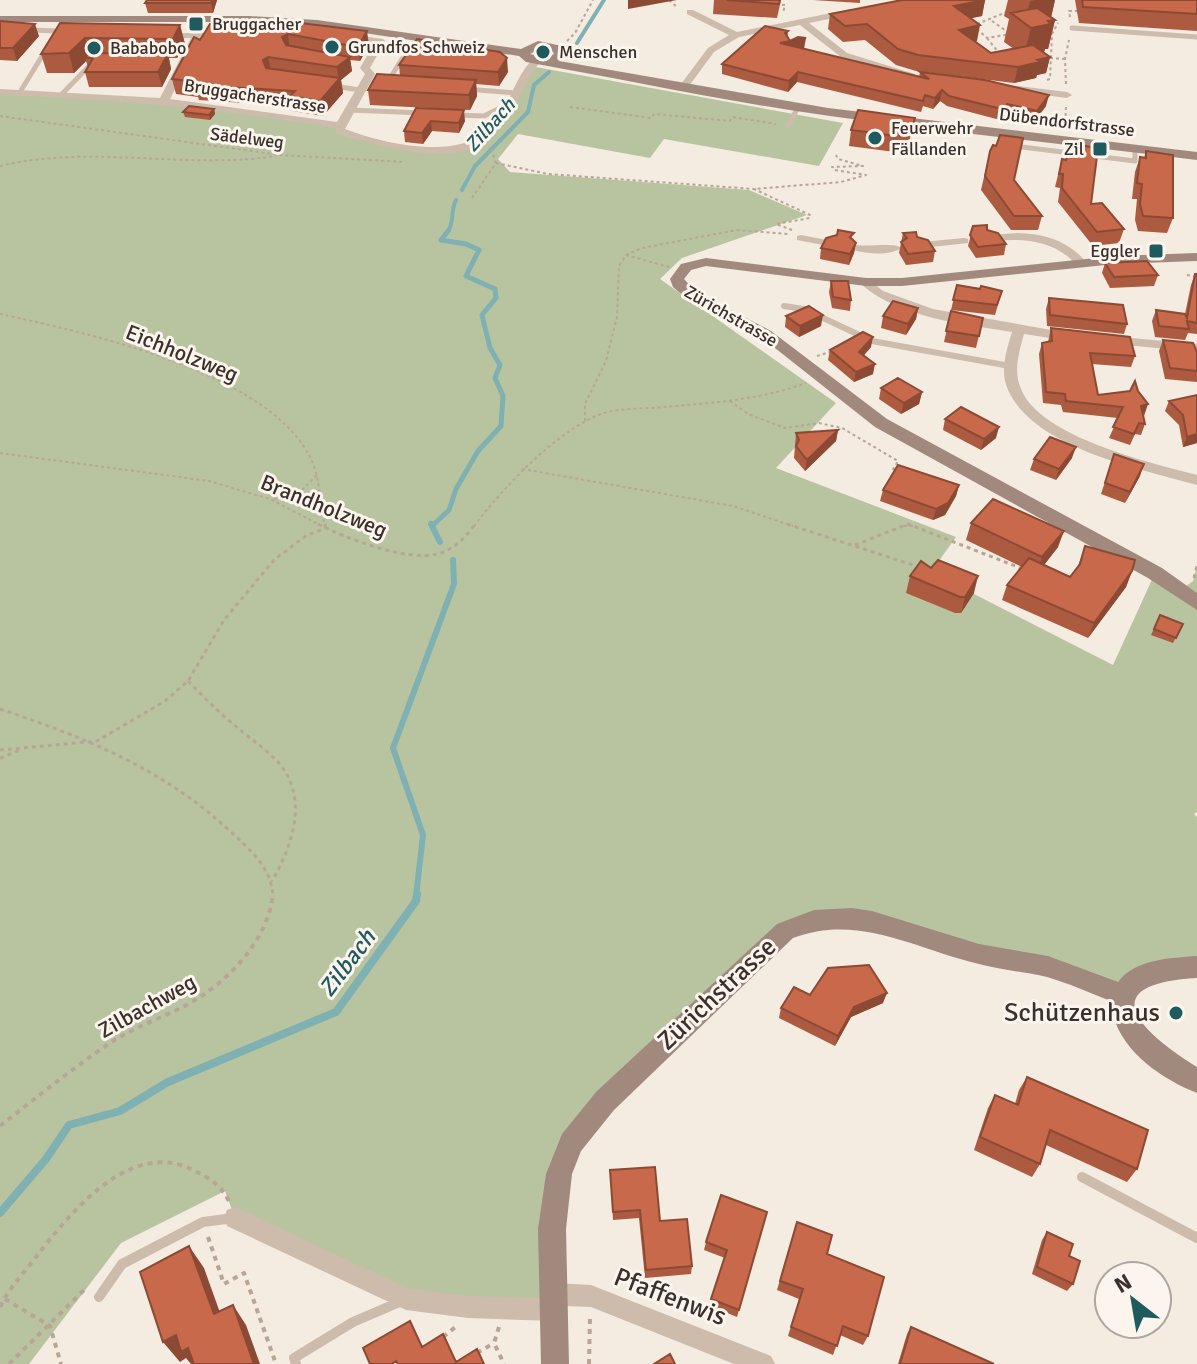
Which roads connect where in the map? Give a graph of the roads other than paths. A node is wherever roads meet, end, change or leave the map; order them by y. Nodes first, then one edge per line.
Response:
1 (859, 11) edge
2 (690, 12) dead end
3 (0, 19) edge
4 (801, 21) junction
5 (1072, 28) road end
6 (29, 30) edge
7 (299, 31) edge
8 (210, 33) edge
9 (736, 35) junction
10 (169, 36) edge
11 (197, 36) junction
12 (821, 37) junction
13 (1197, 37) edge
14 (809, 39) edge
15 (560, 52) junction
16 (523, 53) junction
17 (402, 59) edge
18 (541, 62) junction
19 (107, 63) edge
20 (168, 64) edge
21 (183, 64) junction
22 (638, 77) junction
23 (924, 78) edge
24 (386, 83) junction
25 (398, 84) edge
26 (680, 84) junction
27 (330, 86) edge
28 (363, 86) junction
29 (998, 87) edge
30 (454, 88) edge
31 (0, 92) edge
32 (20, 92) junction
33 (62, 94) junction
34 (514, 98) junction
35 (165, 99) junction
36 (1067, 100) road end
37 (798, 107) junction
38 (349, 110) junction
39 (429, 114) edge
40 (443, 115) edge
41 (340, 126) junction
42 (788, 126) road end
43 (1000, 131) junction
44 (1135, 148) junction
45 (1197, 156) edge
46 (801, 238) dead end
47 (992, 238) edge
48 (964, 241) dead end
49 (828, 243) edge
50 (922, 245) edge
51 (857, 248) edge
52 (896, 248) dead end
53 (1197, 257) edge
54 (1082, 264) junction
55 (866, 282) junction
56 (784, 306) dead end
57 (1019, 330) junction
58 (1085, 338) edge
59 (1101, 339) edge
60 (1197, 348) edge
61 (1010, 366) junction
62 (1197, 480) edge
63 (1197, 603) edge
64 (1197, 967) edge
65 (1124, 995) junction
66 (1197, 1081) edge
67 (1082, 1177) dead end
68 (235, 1218) joint
69 (1197, 1238) edge
70 (99, 1297) dead end
71 (406, 1299) junction
72 (555, 1302) junction
73 (296, 1364) edge
74 (555, 1364) edge
75 (763, 1364) edge

1 - 4 street
2 - 9 street
3 - 16 main road, Dübendorfstrasse
4 - 9 street
4 - 12 street
5 - 13 lane
6 - 32 lane
7 - 28 street, Bruggacherstrasse
8 - 11 lane
9 - 26 street
10 - 11 lane
11 - 21 street, Bruggacherstrasse
12 - 14 lane
12 - 23 street
15 - 16 main road, Dübendorfstrasse
15 - 18 main road
15 - 22 main road, Dübendorfstrasse
16 - 18 main road, Dübendorfstrasse
17 - 24 lane
18 - 22 main road, Dübendorfstrasse
18 - 34 street, Bruggacherstrasse
19 - 33 lane
20 - 21 lane
21 - 35 street, Bruggacherstrasse
22 - 26 main road, Dübendorfstrasse
24 - 25 lane
24 - 28 lane
26 - 37 main road, Dübendorfstrasse
27 - 28 lane
28 - 38 street, Bruggacherstrasse
29 - 36 street
30 - 34 lane
31 - 32 street, Bruggacherstrasse
32 - 33 street, Bruggacherstrasse
33 - 35 street, Bruggacherstrasse
34 - 40 lane
34 - 41 street, Bruggacherstrasse
35 - 41 street, Bruggacherstrasse
37 - 42 lane
37 - 43 main road, Dübendorfstrasse
38 - 39 lane
38 - 41 street, Bruggacherstrasse
43 - 44 main road, Dübendorfstrasse
43 - 44 lane
44 - 45 main road, Dübendorfstrasse
46 - 49 street
47 - 54 street
48 - 50 street
51 - 52 street
53 - 54 main road, Zürichstrasse
54 - 55 main road, Zürichstrasse
55 - 57 street
55 - 63 main road, Zürichstrasse
56 - 61 lane
57 - 58 street
57 - 61 street
59 - 60 street
61 - 62 street
64 - 65 main road
65 - 66 main road
65 - 72 main road, Zürichstrasse
67 - 69 lane
68 - 70 lane
68 - 71 street, Pfaffenwis
71 - 72 street, Pfaffenwis
71 - 73 lane
72 - 74 main road, Zürichstrasse
72 - 75 street, Pfaffenwis

